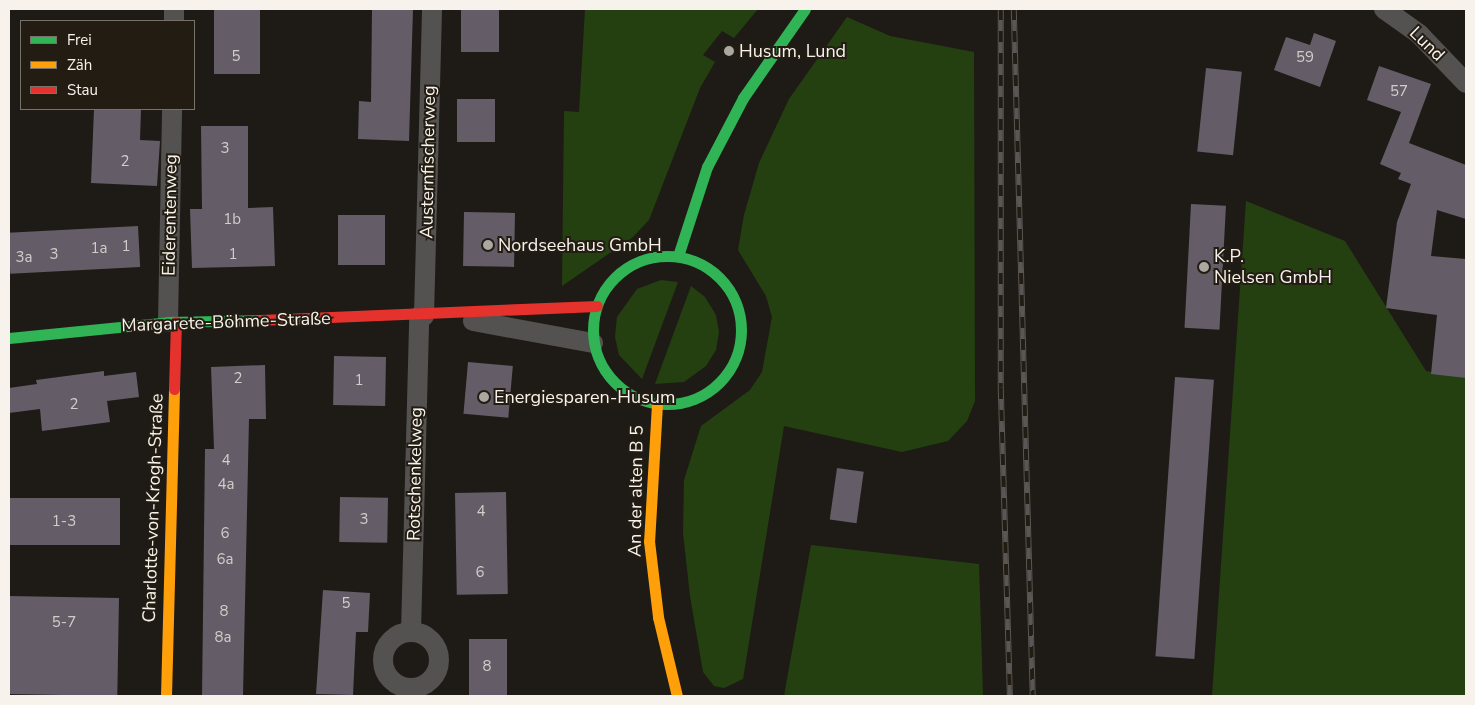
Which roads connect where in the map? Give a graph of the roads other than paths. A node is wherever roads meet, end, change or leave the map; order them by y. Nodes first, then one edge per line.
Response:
1 (432, 9) edge
2 (805, 9) edge
3 (1384, 9) edge
4 (1466, 82) edge
5 (172, 110) edge
6 (678, 256) junction
7 (596, 306) junction
8 (422, 316) junction
9 (444, 316) junction
10 (172, 322) junction
11 (9, 338) edge
12 (594, 343) junction
13 (657, 404) junction
14 (411, 632) dead end
15 (166, 696) edge
16 (677, 696) edge

1 - 8 street, Austernfischerweg
2 - 6 main road
3 - 4 street, Lund
5 - 10 street, Eiderentenweg
6 - 7 main road
6 - 13 main road
7 - 9 main road, Margarete-Böhme-Straße
7 - 12 main road
8 - 9 main road, Margarete-Böhme-Straße
8 - 10 main road, Margarete-Böhme-Straße
8 - 14 street, Rotschenkelweg
9 - 12 street, Margarete-Böhme-Straße
10 - 11 main road, Margarete-Böhme-Straße
10 - 15 main road, Charlotte-von-Krogh-Straße
12 - 13 main road
13 - 16 main road, An der alten B 5

